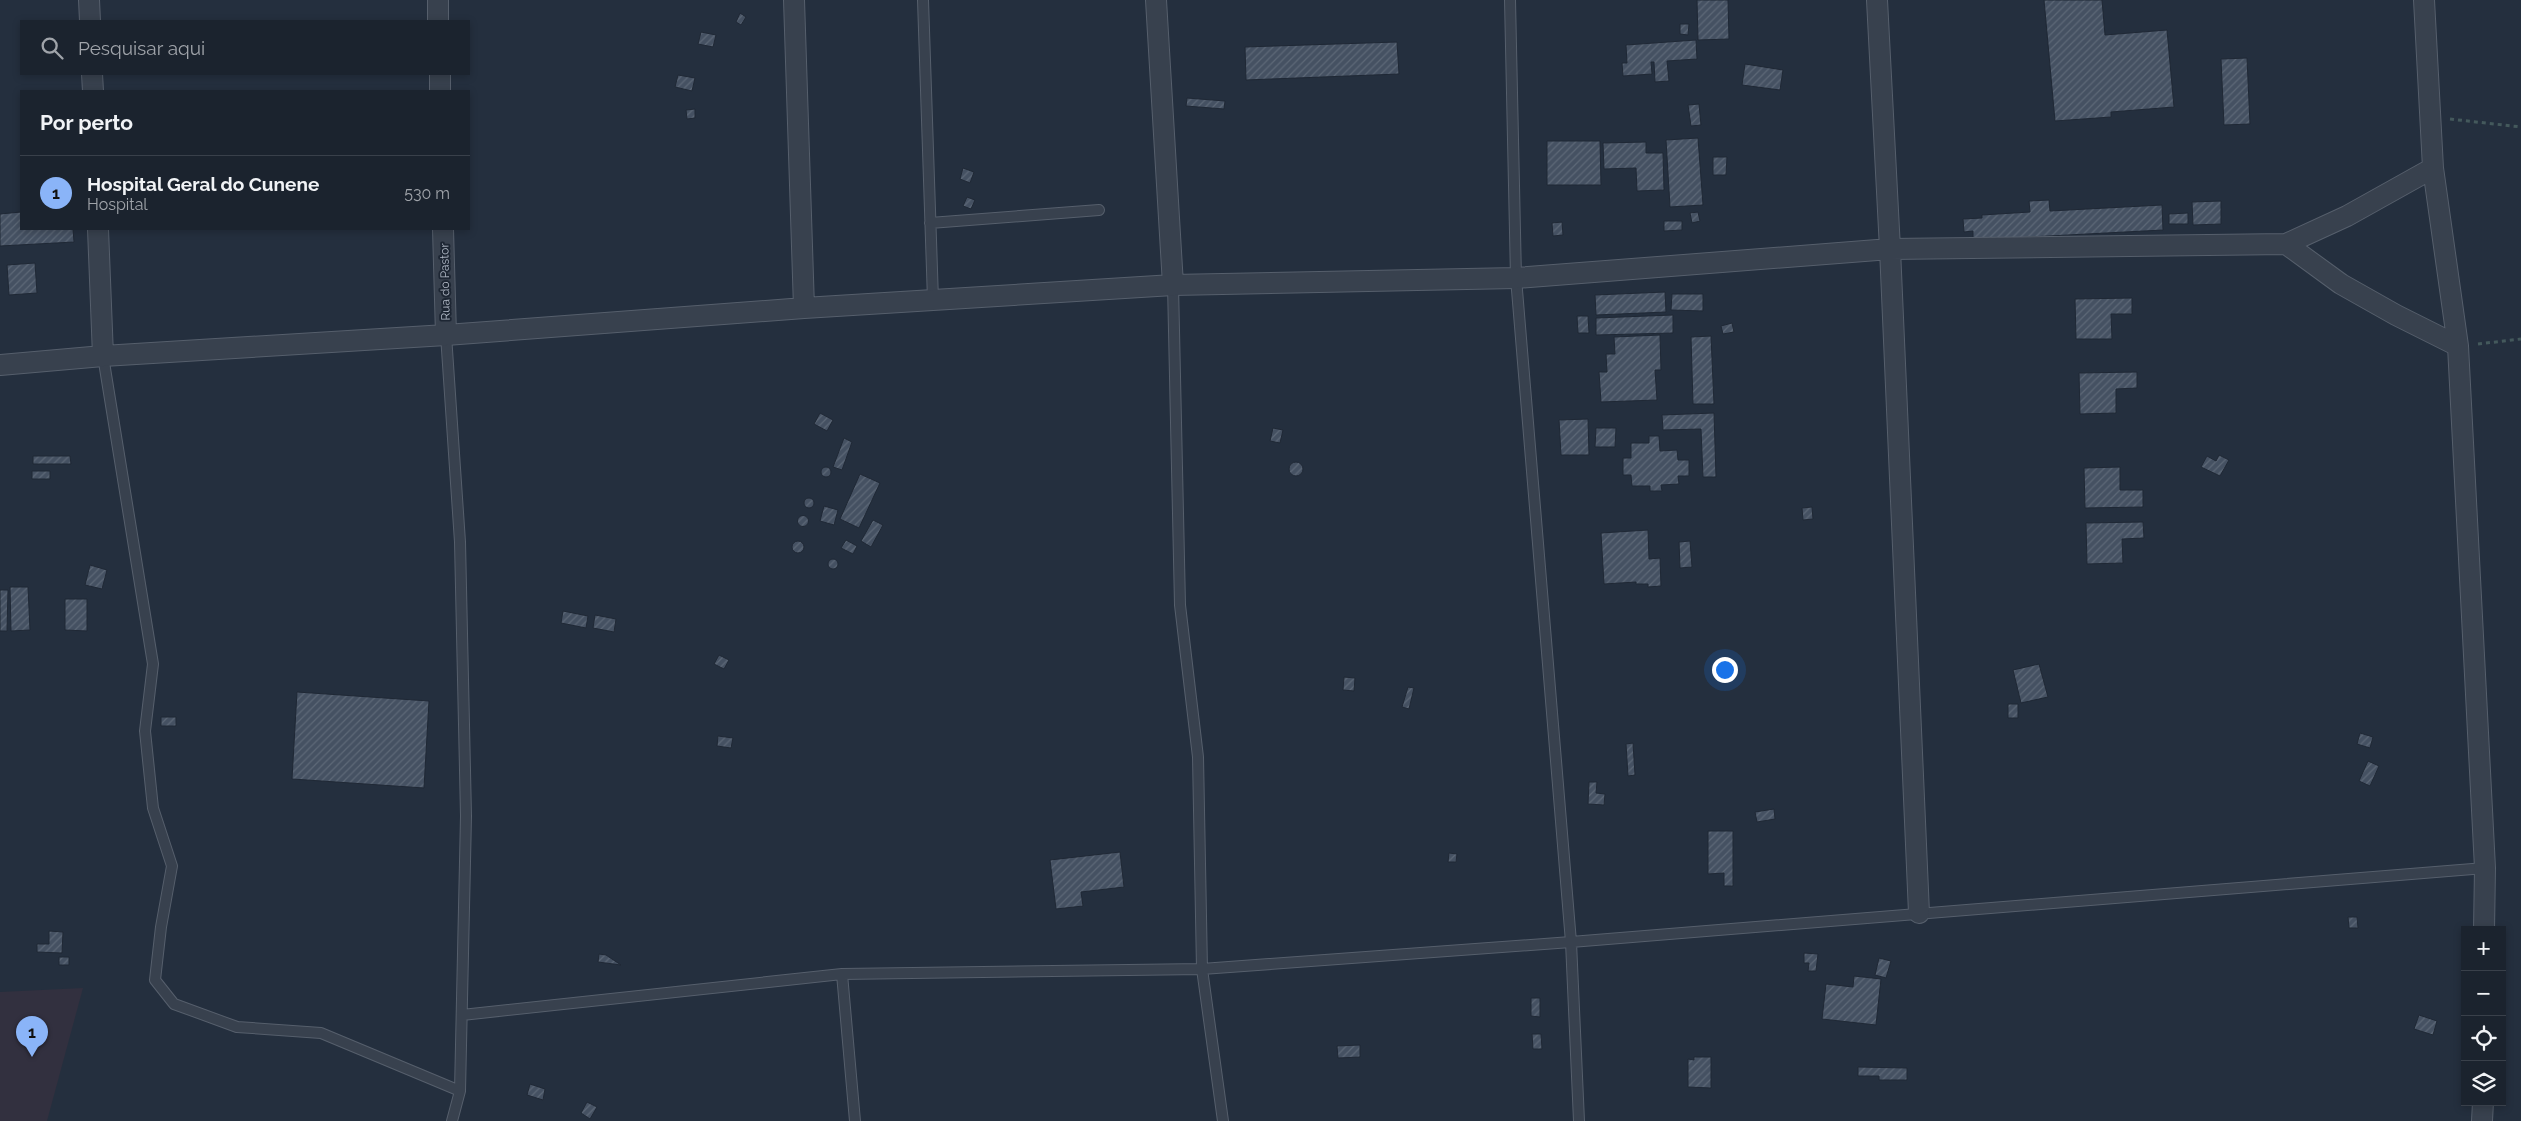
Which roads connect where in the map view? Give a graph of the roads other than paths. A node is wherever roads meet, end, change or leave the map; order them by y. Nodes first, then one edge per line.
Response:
1 (89, 0) edge
2 (438, 0) edge
3 (794, 0) edge
4 (923, 0) edge
5 (1156, 0) edge
6 (1510, 0) edge
7 (1877, 0) edge
8 (2424, 0) edge
9 (90, 20) edge
10 (438, 20) edge
11 (92, 75) edge
12 (440, 75) edge
13 (93, 90) edge
14 (440, 90) edge
15 (2433, 168) junction
16 (1099, 210) dead end
17 (930, 222) junction
18 (98, 230) edge
19 (443, 230) edge
20 (2286, 244) junction
21 (1890, 249) junction
22 (1516, 278) junction
23 (1173, 285) junction
24 (933, 300) junction
25 (804, 308) junction
26 (446, 335) junction
27 (2458, 346) junction
28 (103, 356) junction
29 (0, 365) edge
30 (2485, 868) junction
31 (1920, 913) junction
32 (2484, 926) edge
33 (1571, 942) junction
34 (1202, 969) junction
35 (842, 974) junction
36 (462, 1015) junction
37 (460, 1091) junction
38 (2483, 1106) edge
39 (452, 1121) edge
40 (855, 1121) edge
41 (1223, 1121) edge
42 (1580, 1121) edge
43 (2482, 1121) edge

1 - 9 street
2 - 10 street
3 - 25 street
4 - 17 lane
5 - 23 street
6 - 22 lane
7 - 21 street
8 - 15 street
11 - 13 street
12 - 14 street
15 - 20 street
15 - 27 street
16 - 17 lane
17 - 24 lane
18 - 28 street
19 - 26 street, Rua do Pastor
20 - 21 street
20 - 27 street
21 - 22 street
21 - 31 street
22 - 23 street
22 - 33 lane
23 - 24 street
23 - 34 lane
24 - 25 street
25 - 26 street
26 - 28 street
26 - 36 lane
27 - 30 street
28 - 29 street
28 - 37 lane
30 - 31 lane
30 - 32 street
31 - 33 lane
33 - 34 lane
33 - 42 lane
34 - 35 lane
34 - 41 lane
35 - 36 lane
35 - 40 lane
36 - 37 lane
37 - 39 lane
38 - 43 street

